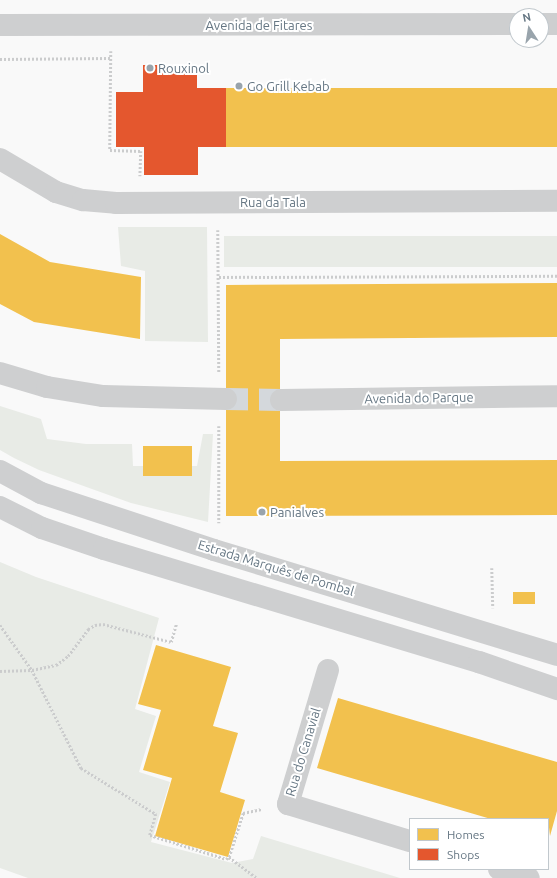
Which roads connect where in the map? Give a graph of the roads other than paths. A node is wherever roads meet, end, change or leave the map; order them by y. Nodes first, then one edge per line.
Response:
1 (509, 24) edge
2 (0, 25) edge
3 (0, 159) edge
4 (557, 201) edge
5 (0, 373) edge
6 (557, 396) edge
7 (222, 399) tunnel mouth
8 (281, 400) tunnel mouth
9 (0, 471) edge
10 (0, 507) edge
11 (557, 655) edge
12 (328, 670) dead end
13 (557, 689) edge
14 (409, 842) edge
15 (503, 870) edge
16 (529, 878) edge

1 - 2 street, Avenida de Fitares
3 - 4 street, Rua da Tala
5 - 7 street
6 - 8 street, Avenida do Parque
9 - 11 street, Estrada Marquês de Pombal
10 - 13 street
12 - 14 street, Rua do Canavial
15 - 16 street

